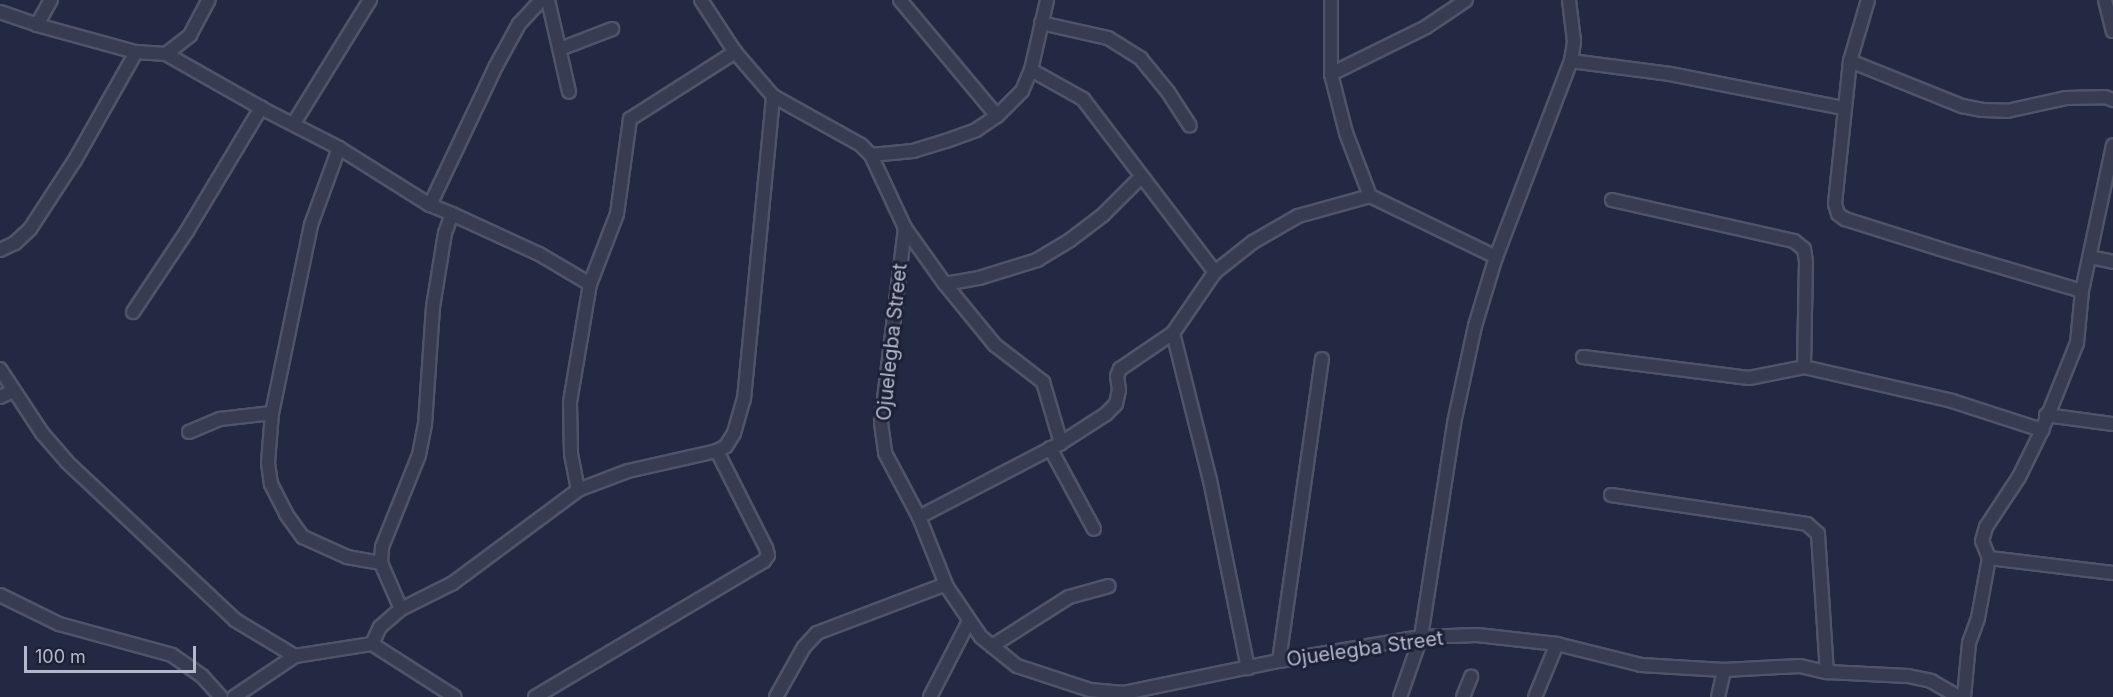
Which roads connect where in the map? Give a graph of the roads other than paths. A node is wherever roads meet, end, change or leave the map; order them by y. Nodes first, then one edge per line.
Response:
1 (51, 0) edge
2 (209, 0) edge
3 (370, 0) edge
4 (542, 0) edge
5 (548, 0) edge
6 (701, 0) edge
7 (900, 0) edge
8 (1047, 0) edge
9 (1331, 0) edge
10 (1466, 0) edge
11 (1569, 0) edge
12 (1868, 0) edge
13 (2105, 0) edge
14 (0, 12) edge
15 (1041, 22) junction
16 (37, 25) junction
17 (612, 29) dead end
18 (2113, 31) edge
19 (560, 49) junction
20 (136, 52) junction
21 (735, 52) junction
22 (166, 54) junction
23 (1571, 61) junction
24 (1850, 61) junction
25 (1031, 70) junction
26 (1331, 74) junction
27 (570, 92) dead end
28 (773, 96) junction
29 (2113, 100) edge
30 (261, 108) junction
31 (1844, 108) junction
32 (997, 116) junction
33 (294, 123) junction
34 (1190, 126) dead end
35 (2113, 145) edge
36 (339, 148) junction
37 (871, 155) junction
38 (1140, 178) junction
39 (1370, 196) junction
40 (1612, 200) dead end
41 (430, 205) junction
42 (452, 214) junction
43 (905, 228) junction
44 (0, 250) edge
45 (1496, 257) junction
46 (2090, 257) junction
47 (2113, 262) edge
48 (1215, 272) junction
49 (590, 284) junction
50 (945, 284) junction
51 (2082, 291) junction
52 (133, 312) dead end
53 (1173, 333) junction
54 (1583, 357) dead end
55 (1322, 358) dead end
56 (1804, 367) junction
57 (0, 369) edge
58 (13, 391) junction
59 (0, 398) edge
60 (272, 413) junction
61 (2046, 415) junction
62 (2113, 424) edge
63 (2042, 430) junction
64 (189, 432) dead end
65 (1056, 446) junction
66 (717, 452) junction
67 (578, 489) junction
68 (1611, 495) dead end
69 (919, 517) junction
70 (1094, 529) dead end
71 (1989, 558) junction
72 (381, 563) junction
73 (2113, 573) edge
74 (1109, 586) dead end
75 (947, 587) junction
76 (0, 595) edge
77 (401, 609) junction
78 (969, 621) junction
79 (1421, 637) junction
80 (372, 644) junction
81 (1557, 644) junction
82 (992, 646) junction
83 (295, 656) junction
84 (1280, 661) junction
85 (1248, 668) junction
86 (1724, 670) junction
87 (1827, 672) junction
88 (1471, 677) dead end
89 (221, 697) edge
90 (234, 697) edge
91 (455, 697) edge
92 (535, 697) edge
93 (776, 697) edge
94 (930, 697) edge
95 (1400, 697) edge
96 (1463, 697) edge
97 (1535, 697) edge
98 (1718, 697) edge
99 (1959, 697) edge
100 (1964, 697) edge

1 - 16 street
2 - 22 street
3 - 33 street
4 - 41 street
5 - 19 street
6 - 21 street
7 - 32 street
8 - 15 street
9 - 26 street
10 - 26 street
11 - 23 street
12 - 24 street
13 - 18 street
14 - 16 street
15 - 25 street
15 - 34 street
16 - 20 street
17 - 19 street
19 - 27 street
20 - 22 street
20 - 44 street
21 - 28 street
21 - 49 street
22 - 30 street
23 - 31 street
23 - 45 street
24 - 29 street
24 - 31 street
25 - 32 street
25 - 38 street
26 - 39 street
28 - 37 street
28 - 66 street
30 - 33 street
30 - 52 street
31 - 51 street
32 - 37 street
33 - 36 street
35 - 46 street
36 - 41 street
36 - 60 street
37 - 43 street
38 - 48 street
38 - 50 street
39 - 45 street
39 - 48 street
40 - 56 street
41 - 42 street
42 - 49 street
42 - 72 street
43 - 50 street
43 - 69 street, Ojuelegba Street
45 - 79 street
46 - 47 street
46 - 51 street
48 - 53 street
49 - 67 street
50 - 65 street
51 - 61 street
53 - 65 street
53 - 85 street
54 - 56 street
55 - 84 street
56 - 63 street
57 - 58 street
58 - 59 street
58 - 83 street
60 - 64 street
60 - 72 street
61 - 62 street
61 - 63 street
63 - 71 street
65 - 69 street
65 - 70 street
66 - 67 street
66 - 92 street
67 - 77 street
68 - 87 street
69 - 75 street, Ojuelegba Street
71 - 73 street
71 - 100 street
72 - 77 street
74 - 82 street
75 - 78 street, Ojuelegba Street
75 - 93 street
76 - 89 street
77 - 80 street
78 - 82 street, Ojuelegba Street
78 - 94 street
79 - 81 street, Ojuelegba Street
79 - 84 street, Ojuelegba Street
79 - 95 street
80 - 83 street
80 - 91 street
81 - 86 street, Ojuelegba Street
81 - 97 street
82 - 85 street, Ojuelegba Street
83 - 90 street
84 - 85 street, Ojuelegba Street
86 - 87 street, Ojuelegba Street
86 - 98 street
87 - 99 street, Ojuelegba Street
88 - 96 street

